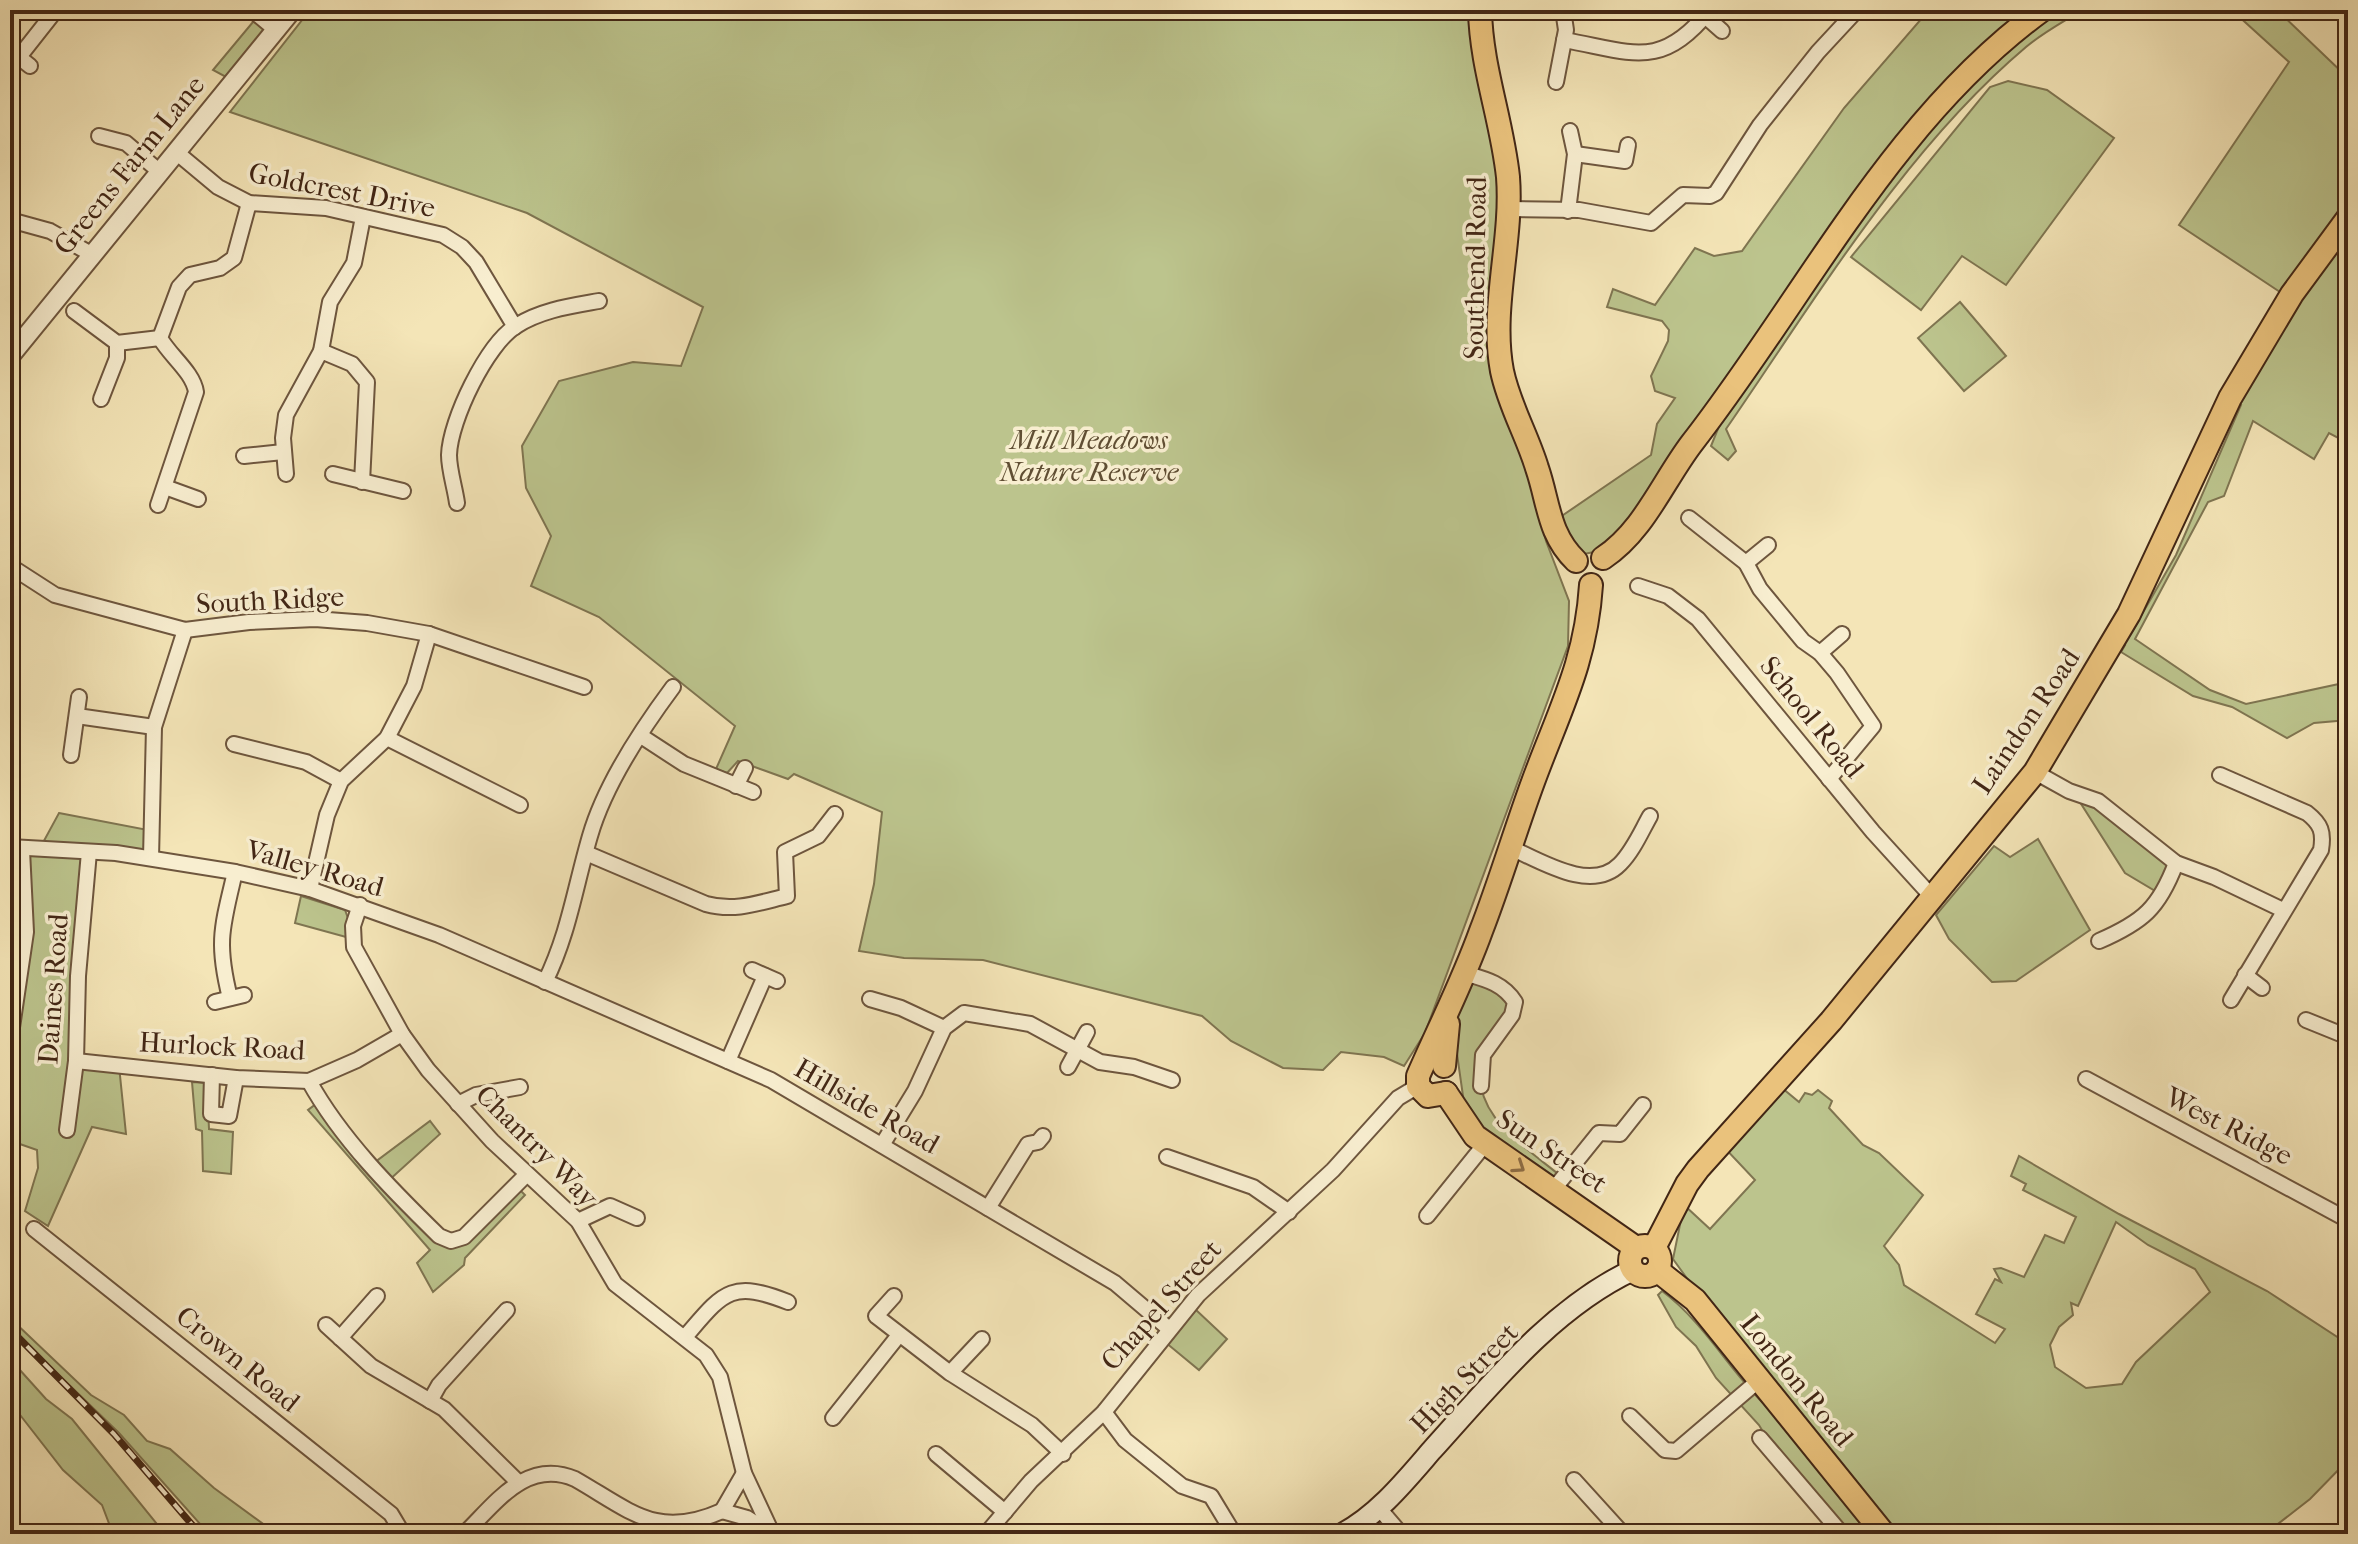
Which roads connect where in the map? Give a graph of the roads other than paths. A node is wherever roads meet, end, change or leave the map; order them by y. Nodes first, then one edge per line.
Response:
1 (56, 10) edge
2 (252, 10) edge
3 (292, 10) edge
4 (1480, 10) edge
5 (1563, 10) edge
6 (1857, 10) edge
7 (2042, 10) edge
8 (1707, 13) edge
9 (275, 29) junction
10 (1722, 31) dead end
11 (1564, 40) junction
12 (20, 58) edge
13 (1556, 82) dead end
14 (1570, 131) dead end
15 (99, 136) dead end
16 (1628, 145) dead end
17 (176, 152) junction
18 (1575, 154) junction
19 (160, 172) junction
20 (249, 203) junction
21 (1509, 209) junction
22 (1568, 211) junction
23 (363, 217) junction
24 (2348, 218) edge
25 (10, 220) edge
26 (93, 255) junction
27 (599, 301) dead end
28 (74, 311) dead end
29 (515, 327) junction
30 (160, 338) junction
31 (117, 343) junction
32 (321, 351) junction
33 (10, 356) edge
34 (101, 399) dead end
35 (283, 452) junction
36 (244, 456) dead end
37 (286, 474) dead end
38 (333, 474) dead end
39 (362, 482) junction
40 (165, 487) junction
41 (403, 491) dead end
42 (198, 499) dead end
43 (457, 503) dead end
44 (158, 505) dead end
45 (1689, 518) dead end
46 (1768, 545) dead end
47 (1603, 558) junction
48 (1576, 561) junction
49 (1746, 563) junction
50 (11, 570) edge
51 (1591, 585) junction
52 (1638, 586) dead end
53 (185, 630) junction
54 (429, 634) junction
55 (1842, 634) dead end
56 (1820, 653) junction
57 (584, 687) dead end
58 (673, 687) dead end
59 (79, 697) dead end
60 (77, 716) junction
61 (154, 727) junction
62 (641, 736) junction
63 (387, 738) junction
64 (234, 744) dead end
65 (71, 755) dead end
66 (745, 768) dead end
67 (2035, 772) junction
68 (2220, 775) dead end
69 (1829, 779) junction
70 (341, 781) junction
71 (736, 786) junction
72 (753, 792) dead end
73 (520, 805) dead end
74 (835, 814) dead end
75 (1650, 816) dead end
76 (1509, 847) junction
77 (16, 848) edge
78 (89, 852) junction
79 (586, 853) junction
80 (151, 858) junction
81 (2176, 863) junction
82 (235, 872) junction
83 (310, 889) junction
84 (1934, 899) junction
85 (360, 905) junction
86 (2283, 910) junction
87 (2099, 941) dead end
88 (516, 971) joint
89 (1464, 973) junction
90 (2245, 975) junction
91 (765, 976) dead end
92 (545, 982) junction
93 (2262, 988) dead end
94 (870, 999) dead end
95 (2231, 1000) dead end
96 (215, 1002) dead end
97 (2306, 1020) dead end
98 (944, 1028) junction
99 (1087, 1032) dead end
100 (402, 1034) junction
101 (10, 1037) edge
102 (2348, 1037) edge
103 (1077, 1049) junction
104 (76, 1061) junction
105 (728, 1061) junction
106 (1068, 1067) dead end
107 (1428, 1073) junction
108 (212, 1075) junction
109 (236, 1078) junction
110 (2086, 1079) dead end
111 (1172, 1080) dead end
112 (309, 1081) junction
113 (1481, 1086) dead end
114 (520, 1087) dead end
115 (458, 1104) junction
116 (1643, 1105) dead end
117 (67, 1130) dead end
118 (1043, 1136) dead end
119 (1485, 1144) junction
120 (882, 1145) junction
121 (1167, 1157) dead end
122 (526, 1175) junction
123 (1553, 1190) junction
124 (988, 1208) junction
125 (1289, 1212) junction
126 (1427, 1216) dead end
127 (637, 1218) dead end
128 (2348, 1220) edge
129 (578, 1221) junction
130 (34, 1229) dead end
131 (1645, 1259) junction
132 (377, 1296) dead end
133 (894, 1296) dead end
134 (788, 1302) dead end
135 (507, 1310) dead end
136 (326, 1325) dead end
137 (1168, 1328) junction
138 (899, 1335) junction
139 (685, 1337) junction
140 (340, 1338) junction
141 (982, 1339) dead end
142 (950, 1373) junction
143 (1758, 1381) junction
144 (430, 1401) junction
145 (1104, 1412) junction
146 (1630, 1416) dead end
147 (833, 1418) dead end
148 (1760, 1438) dead end
149 (936, 1454) dead end
150 (1063, 1454) junction
151 (744, 1473) junction
152 (1574, 1480) dead end
153 (518, 1482) junction
154 (1378, 1507) junction
155 (722, 1511) junction
156 (1005, 1512) junction
157 (660, 1530) edge
158 (403, 1534) edge
159 (464, 1534) edge
160 (772, 1534) edge
161 (986, 1534) edge
162 (1234, 1534) edge
163 (1342, 1534) edge
164 (1401, 1534) edge
165 (1623, 1534) edge
166 (1842, 1534) edge
167 (1884, 1534) edge

1 - 12 street
2 - 9 street
3 - 9 street, Greens Farm Lane
4 - 21 main road, Southend Road
5 - 11 street
6 - 22 street
7 - 47 main road
8 - 10 street
8 - 11 street
9 - 17 street, Greens Farm Lane
11 - 13 street
14 - 18 street
15 - 19 street
16 - 18 street
17 - 19 street, Greens Farm Lane
17 - 20 street, Goldcrest Drive
18 - 22 street
19 - 26 street, Greens Farm Lane
20 - 23 street, Goldcrest Drive
20 - 30 street
21 - 22 street
21 - 48 main road, Southend Road
23 - 29 street, Goldcrest Drive
23 - 32 street
24 - 67 main road, Laindon Road
25 - 26 street
26 - 33 street, Greens Farm Lane
27 - 29 street
28 - 31 street
29 - 43 street
30 - 31 street
30 - 40 street
31 - 34 street
32 - 35 street
32 - 39 street
35 - 36 street
35 - 37 street
38 - 39 street
39 - 41 street
40 - 42 street
40 - 44 street
45 - 49 street
46 - 49 street
47 - 48 main road
47 - 51 main road
48 - 51 main road
49 - 56 street
50 - 53 street, South Ridge
51 - 76 main road
52 - 69 street, School Road
53 - 54 street, South Ridge
53 - 61 street
54 - 57 street, South Ridge
54 - 63 street
55 - 56 street
56 - 69 street
58 - 62 street
59 - 60 street
60 - 61 street
60 - 65 street
61 - 80 street
62 - 71 street
62 - 79 street
63 - 70 street
63 - 73 street
64 - 70 street
66 - 71 street
67 - 81 street
67 - 84 main road, Laindon Road
68 - 86 street
69 - 84 street, School Road
70 - 83 street
71 - 72 street
74 - 79 street
75 - 76 street
76 - 89 main road
77 - 78 street, Valley Road
77 - 101 street
78 - 80 street, Valley Road
78 - 104 street, Daines Road
79 - 92 street
80 - 82 street, Valley Road
81 - 86 street
81 - 87 street
82 - 83 street, Valley Road
82 - 96 street
83 - 85 street, Valley Road
84 - 131 main road, Laindon Road
85 - 88 street, Valley Road
85 - 100 street, Chantry Way
86 - 90 street
88 - 92 street, Hillside Road
89 - 107 main road
89 - 113 street
90 - 93 street
90 - 95 street
91 - 105 street
92 - 105 street, Hillside Road
94 - 98 street
97 - 102 street
98 - 103 street
98 - 120 street
99 - 103 street
100 - 112 street, Hurlock Road
100 - 115 street, Chantry Way
103 - 106 street
103 - 111 street
104 - 108 street, Hurlock Road
104 - 117 street, Daines Road
105 - 120 street, Hillside Road
107 - 119 main road, Sun Street
107 - 125 street, Chapel Street
108 - 109 street, Hurlock Road
108 - 109 street
109 - 112 street, Hurlock Road
110 - 128 street, West Ridge
112 - 122 street
114 - 115 street
115 - 122 street, Chantry Way
116 - 123 street
118 - 124 street
119 -> 123 main road, Sun Street
119 - 126 street
120 - 124 street, Hillside Road
121 - 125 street
122 - 129 street, Chantry Way
123 - 131 main road, Sun Street
124 - 137 street, Hillside Road
125 - 137 street, Chapel Street
127 - 129 street
129 - 139 street, Chantry Way
130 - 158 street, Crown Road
131 - 143 main road, London Road
131 - 154 main road, High Street
132 - 140 street
133 - 138 street
134 - 139 street
135 - 144 street
136 - 140 street
137 - 145 street, Chapel Street
138 - 142 street
138 - 147 street
139 - 151 street, Chantry Way
140 - 144 street
141 - 142 street
142 - 150 street
143 - 146 street
143 - 167 main road, London Road
144 - 153 street
145 - 150 street, Chapel Street
145 - 162 street
148 - 166 street
149 - 156 street
150 - 156 street, Chapel Street
151 - 155 street
151 - 160 street, Chantry Way
152 - 165 street
153 - 157 street
153 - 159 street
154 - 163 main road, High Street
154 - 164 street
155 - 157 street
155 - 160 street
156 - 161 street, Chapel Street

